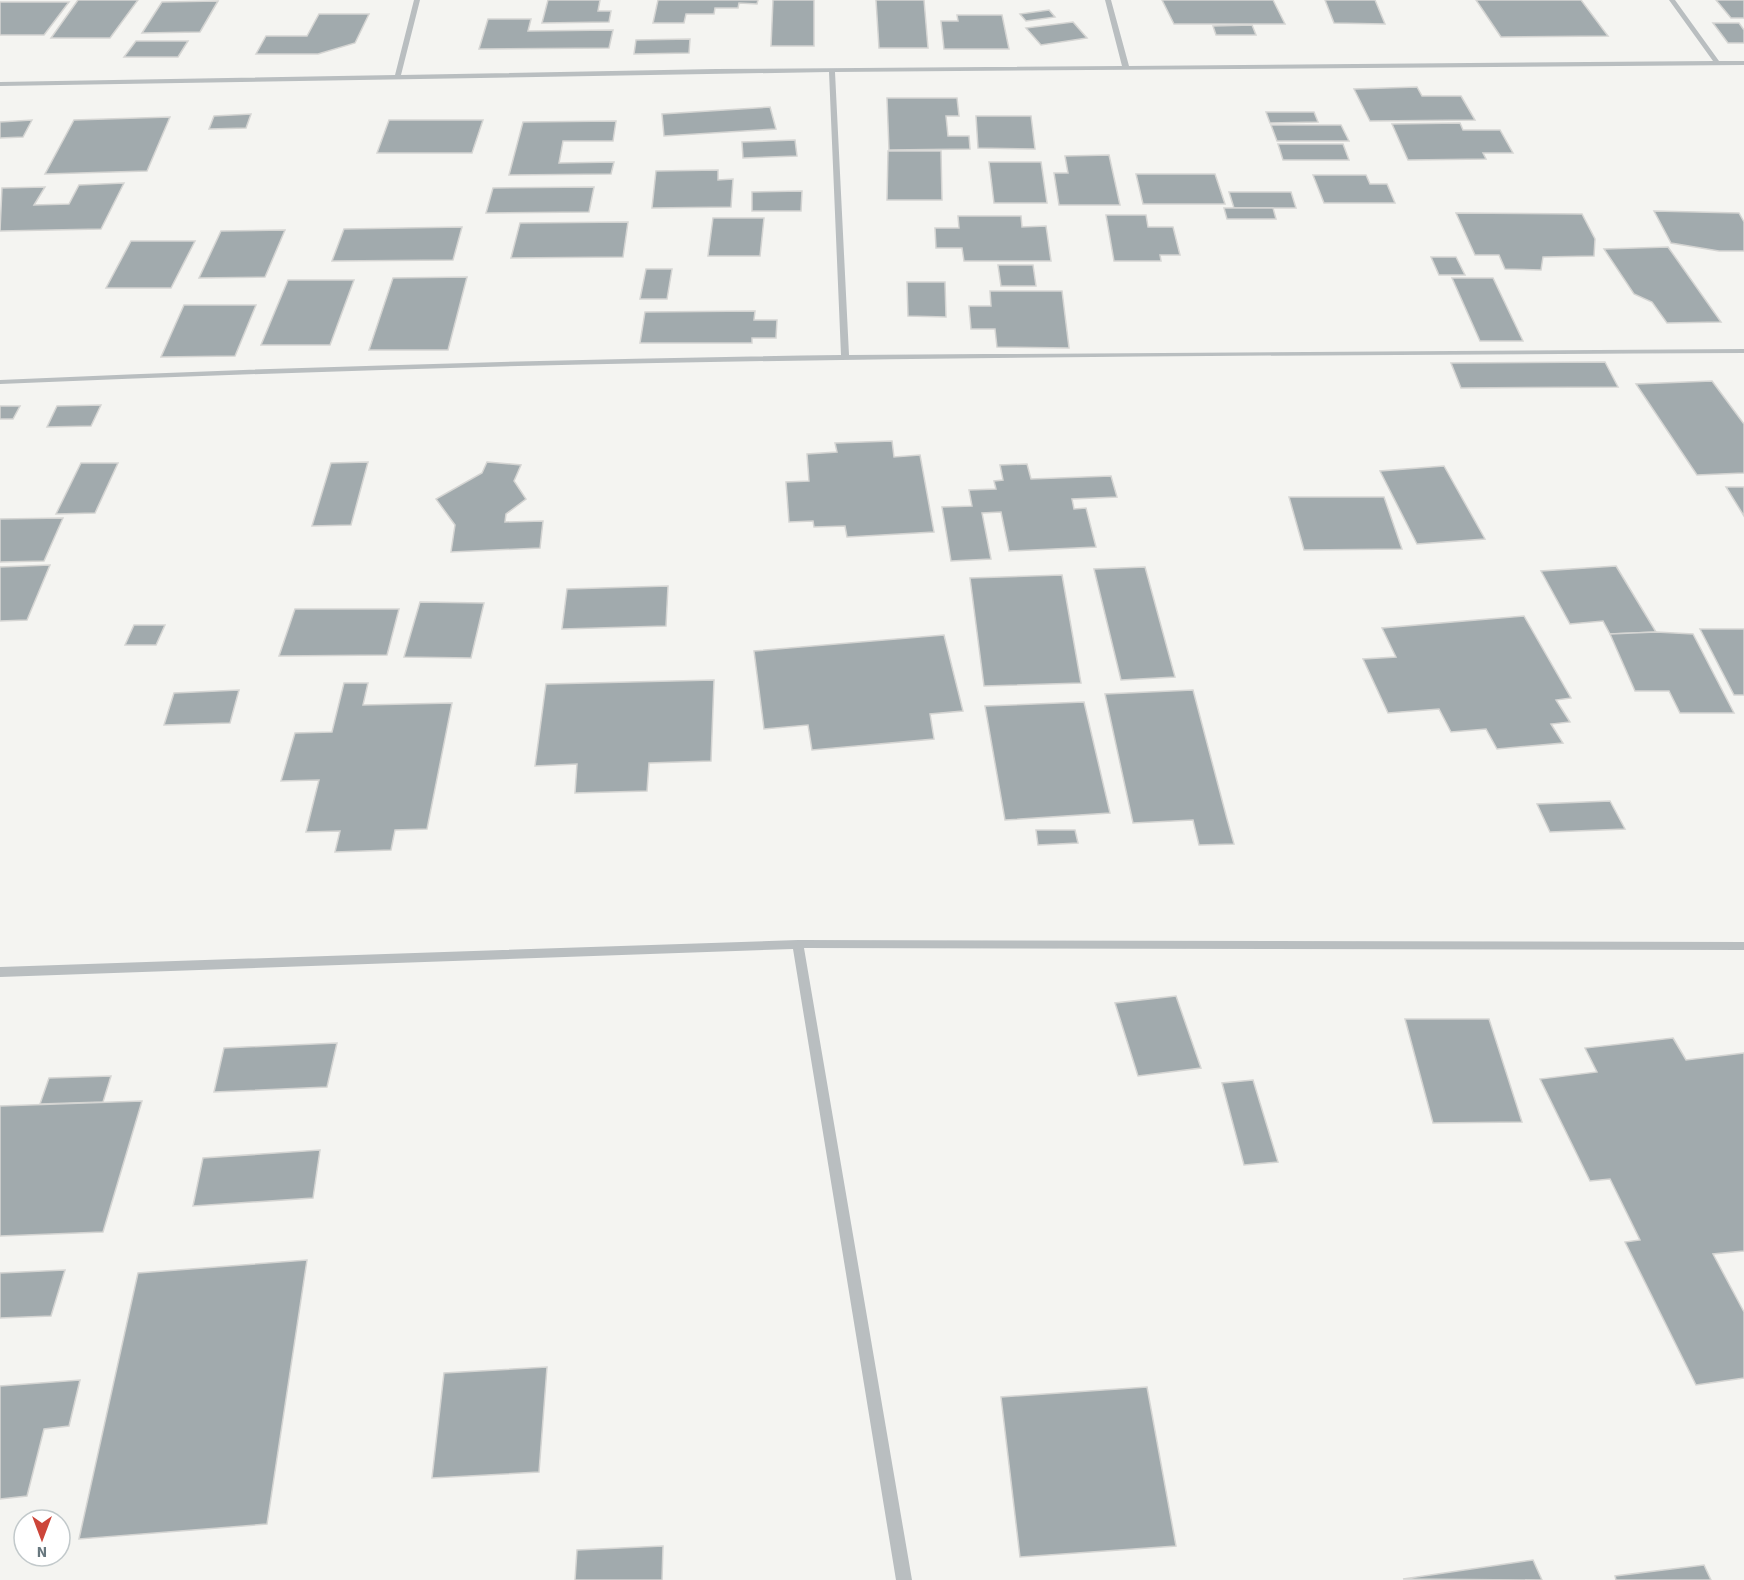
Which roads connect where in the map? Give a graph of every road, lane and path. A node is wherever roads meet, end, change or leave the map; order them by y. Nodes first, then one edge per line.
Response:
1 (417, 0) edge
2 (1108, 0) edge
3 (1672, 0) edge
4 (1718, 63) junction
5 (1744, 63) edge
6 (1126, 68) junction
7 (832, 70) junction
8 (398, 75) junction
9 (0, 84) edge
10 (1744, 351) edge
11 (845, 356) junction
12 (0, 382) edge
13 (798, 945) junction
14 (1744, 946) edge
15 (0, 972) edge
16 (904, 1580) edge

1 - 8 street
2 - 6 street
3 - 4 street
4 - 5 street
4 - 6 street
6 - 7 street
7 - 8 street
7 - 11 street
8 - 9 street
10 - 11 street
11 - 12 street
13 - 14 street
13 - 15 street
13 - 16 street

